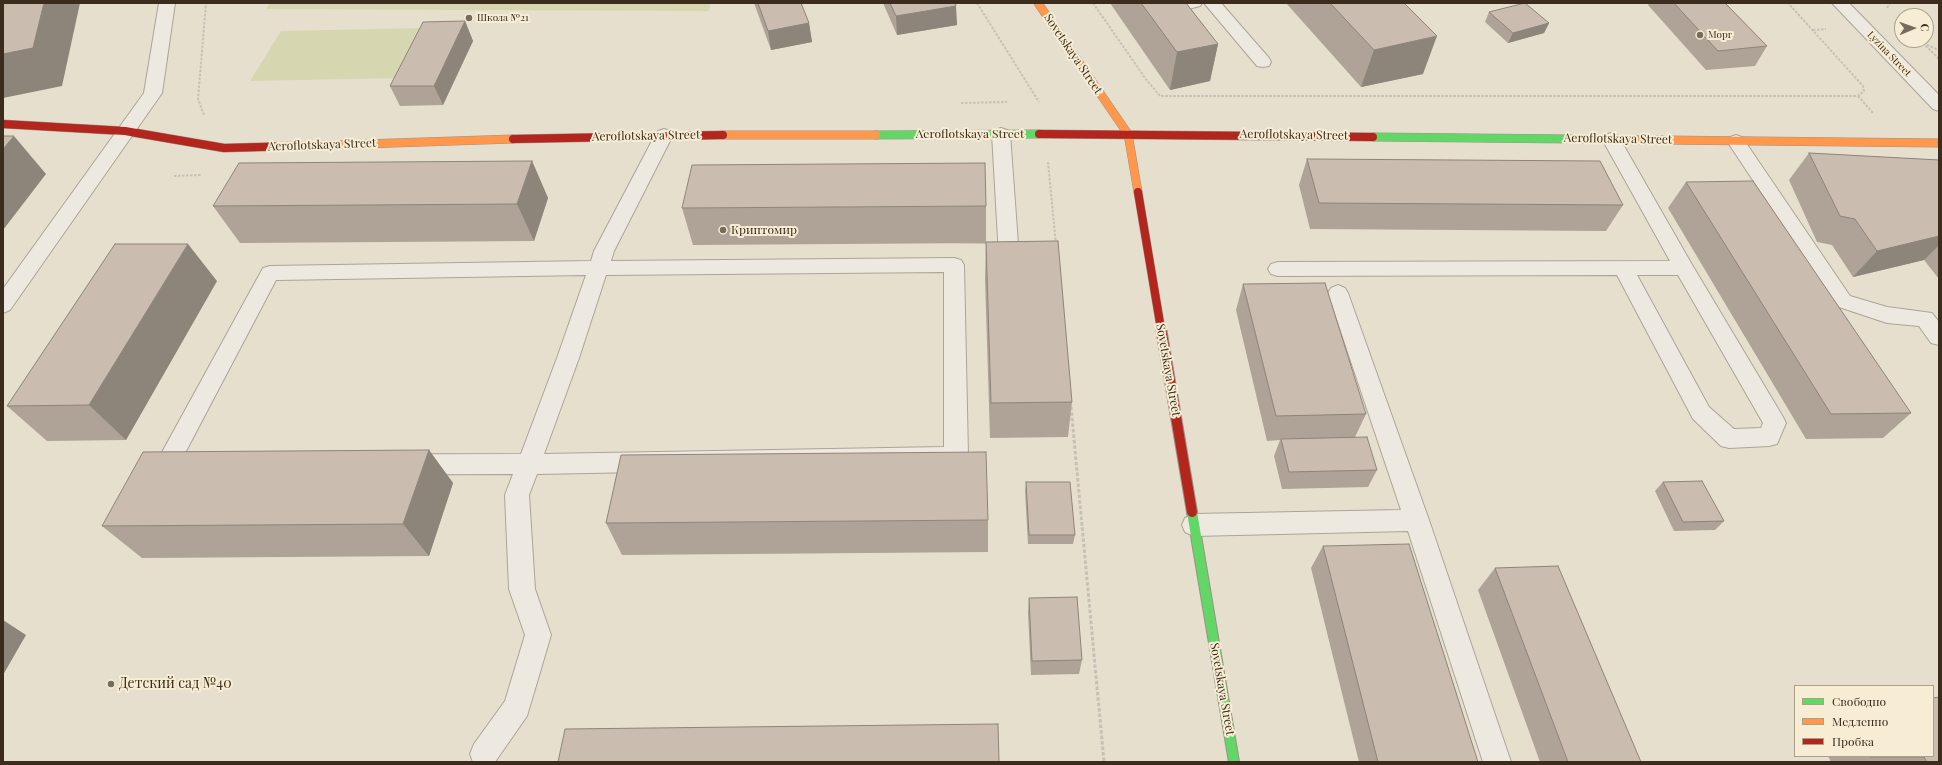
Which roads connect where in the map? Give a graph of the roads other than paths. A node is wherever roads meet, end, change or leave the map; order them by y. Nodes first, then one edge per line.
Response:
1 (167, 3) edge
2 (1038, 3) edge
3 (1174, 3) edge
4 (1194, 3) edge
5 (1212, 3) edge
6 (1840, 3) edge
7 (1263, 62) dead end
8 (1939, 105) edge
9 (3, 124) edge
10 (125, 131) junction
11 (1002, 134) junction
12 (1128, 134) junction
13 (664, 135) junction
14 (1611, 139) junction
15 (1736, 140) junction
16 (1939, 143) edge
17 (1010, 257) edge
18 (598, 268) junction
19 (1623, 268) junction
20 (1684, 268) junction
21 (1278, 269) dead end
22 (1338, 293) dead end
23 (3, 304) edge
24 (1939, 337) edge
25 (528, 464) junction
26 (1417, 520) junction
27 (1194, 525) junction
28 (484, 754) dead end
29 (1234, 762) edge
30 (1497, 762) edge

1 - 10 street
2 - 12 street, Sovetskaya Street
3 - 4 street
5 - 7 street
6 - 8 street, Lyzina Street
9 - 10 street, Aeroflotskaya Street
10 - 13 street, Aeroflotskaya Street
10 - 23 street
11 - 12 street, Aeroflotskaya Street
11 - 13 street, Aeroflotskaya Street
11 - 17 street
12 - 14 street, Aeroflotskaya Street
12 - 27 street, Sovetskaya Street
13 - 18 street
14 - 15 street, Aeroflotskaya Street
14 - 20 street
15 - 16 street, Aeroflotskaya Street
15 - 24 street
18 - 25 street
18 - 25 street
18 - 25 street
19 - 20 street
19 - 20 street
19 - 21 street
22 - 26 street
25 - 28 street
26 - 27 street
26 - 30 street
27 - 29 street, Sovetskaya Street

